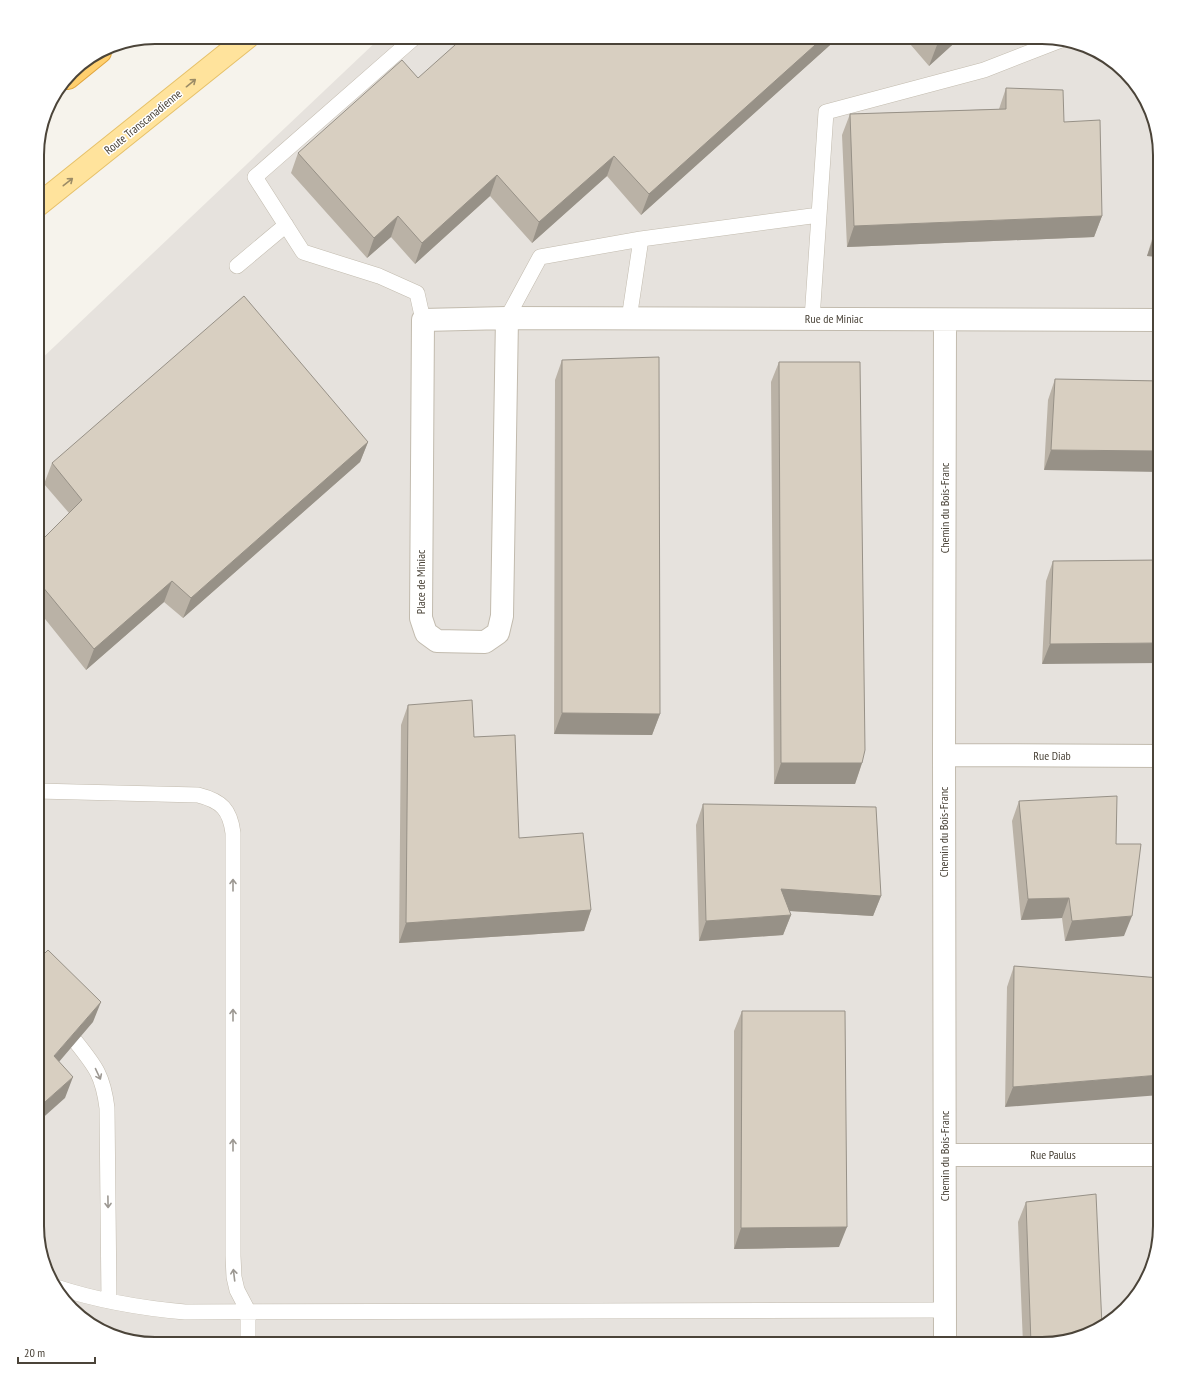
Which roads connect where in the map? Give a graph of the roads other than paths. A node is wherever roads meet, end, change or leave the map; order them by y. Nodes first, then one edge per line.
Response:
1 (239, 44) edge
2 (406, 44) edge
3 (1051, 44) edge
4 (44, 200) edge
5 (819, 215) junction
6 (286, 225) junction
7 (641, 239) junction
8 (237, 266) dead end
9 (507, 318) junction
10 (629, 319) junction
11 (812, 319) junction
12 (423, 320) junction
13 (945, 320) junction
14 (1153, 320) edge
15 (944, 755) junction
16 (1153, 756) edge
17 (44, 791) edge
18 (76, 1042) edge
19 (945, 1155) junction
20 (1153, 1155) edge
21 (64, 1290) edge
22 (109, 1301) junction
23 (945, 1310) junction
24 (248, 1311) junction
25 (248, 1337) edge
26 (945, 1337) edge

4 -> 1 main road, Route Transcanadienne
2 - 6 lane
3 - 5 lane
5 - 7 lane
5 - 11 lane
6 - 8 lane
6 - 12 lane
7 - 9 lane
7 - 10 lane
9 - 10 street, Rue de Miniac
9 - 12 street
9 - 12 street, Place de Miniac
10 - 11 street, Rue de Miniac
11 - 13 street, Rue de Miniac
13 - 14 street, Rue de Miniac
13 - 15 street, Chemin du Bois-Franc
15 - 16 street, Rue Diab
15 - 19 street, Chemin du Bois-Franc
24 -> 17 lane
18 -> 22 lane
19 - 20 street, Rue Paulus
19 - 23 street, Chemin du Bois-Franc
21 - 22 lane
22 - 24 lane
23 - 24 lane
23 - 26 street, Chemin du Bois-Franc
24 - 25 lane

